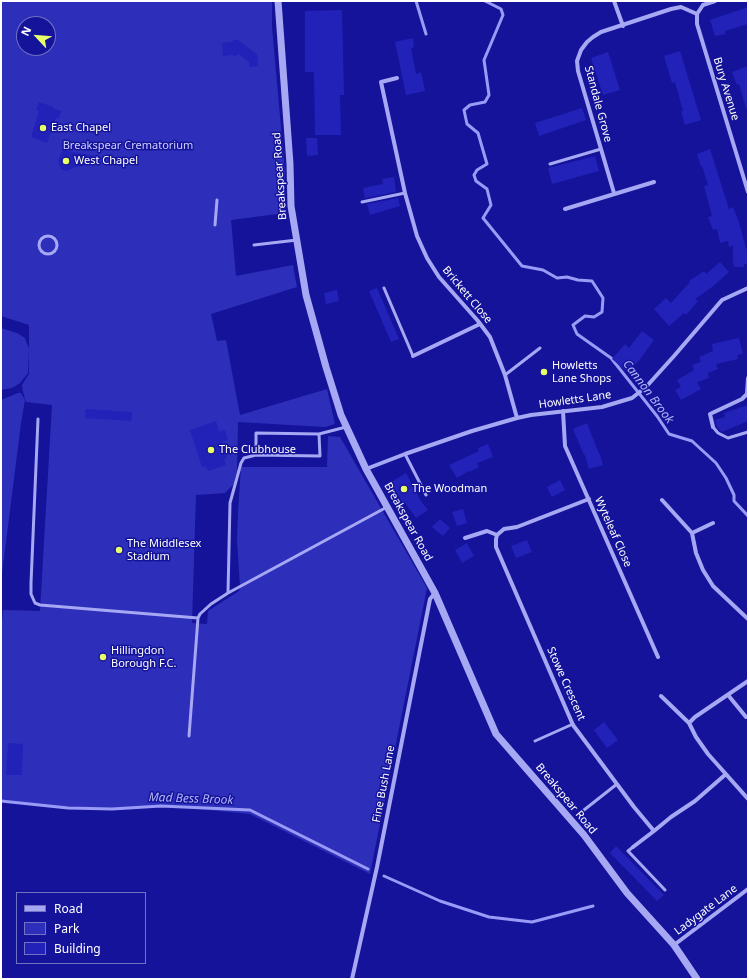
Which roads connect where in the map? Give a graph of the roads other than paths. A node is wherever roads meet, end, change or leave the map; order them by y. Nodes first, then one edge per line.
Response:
1 (278, 1) edge
2 (614, 1) edge
3 (715, 1) edge
4 (696, 14) junction
5 (623, 26) junction
6 (398, 78) dead end
7 (601, 149) junction
8 (550, 164) dead end
9 (654, 182) dead end
10 (748, 192) edge
11 (405, 193) junction
12 (614, 193) junction
13 (217, 200) dead end
14 (362, 202) dead end
15 (565, 209) dead end
16 (215, 225) dead end
17 (42, 237) joint
18 (297, 240) junction
19 (254, 244) dead end
20 (384, 288) dead end
21 (748, 288) edge
22 (480, 324) junction
23 (540, 348) dead end
24 (413, 356) joint
25 (505, 376) junction
26 (748, 378) edge
27 (563, 411) junction
28 (517, 418) junction
29 (38, 419) dead end
30 (346, 427) junction
31 (713, 427) joint
32 (748, 432) edge
33 (319, 434) junction
34 (405, 454) junction
35 (256, 455) junction
36 (366, 469) junction
37 (426, 495) dead end
38 (588, 500) junction
39 (662, 500) dead end
40 (387, 507) junction
41 (713, 523) dead end
42 (692, 533) junction
43 (497, 535) junction
44 (466, 538) dead end
45 (228, 593) junction
46 (435, 593) junction
47 (198, 618) junction
48 (748, 618) edge
49 (658, 657) dead end
50 (748, 681) edge
51 (728, 695) junction
52 (661, 696) dead end
53 (746, 717) dead end
54 (689, 723) junction
55 (573, 724) junction
56 (189, 736) dead end
57 (535, 741) dead end
58 (726, 774) junction
59 (617, 784) junction
60 (748, 799) edge
61 (584, 810) dead end
62 (654, 831) junction
63 (634, 847) joint
64 (748, 889) edge
65 (665, 890) dead end
66 (674, 945) junction
67 (352, 979) edge
68 (697, 979) edge

1 - 18 street, Breakspear Road
2 - 5 street
3 - 4 street
4 - 5 street, Standale Grove
4 - 10 street, Bury Avenue
5 - 7 street, Standale Grove
6 - 11 street, Brickett Close
7 - 8 lane
7 - 12 street, Standale Grove
9 - 12 street
11 - 14 lane
11 - 22 street, Brickett Close
12 - 15 street
13 - 16 lane
17 - 17 lane
18 - 19 lane
18 - 30 street, Breakspear Road
20 - 24 lane
21 - 27 street, Howletts Lane
22 - 24 street
22 - 25 street, Brickett Close
23 - 25 lane
25 - 28 street, Brickett Close
26 - 31 street
27 - 28 street, Howletts Lane
27 - 38 street, Wyteleaf Close
28 - 34 street, Howletts Lane
29 - 47 lane
30 - 33 lane
30 - 36 street, Breakspear Road
31 - 32 lane
33 - 35 lane
33 - 35 lane
34 - 36 street, Howletts Lane
34 - 37 lane
35 - 45 lane
36 - 40 street, Breakspear Road
38 - 43 street
38 - 49 street, Wyteleaf Close
39 - 42 street
40 - 45 lane
40 - 46 street, Breakspear Road
41 - 42 street
42 - 48 street
43 - 44 street
43 - 55 street, Stowe Crescent
45 - 47 lane
46 - 66 street, Breakspear Road
46 - 67 street, Fine Bush Lane
47 - 56 lane
50 - 51 street
51 - 53 street
51 - 54 street
52 - 54 street
54 - 58 street
55 - 57 lane
55 - 59 street, Stowe Crescent
58 - 60 street
58 - 62 street
59 - 61 lane
59 - 62 street, Stowe Crescent
62 - 63 street
63 - 65 lane
64 - 66 street, Ladygate Lane
66 - 68 street, Breakspear Road

